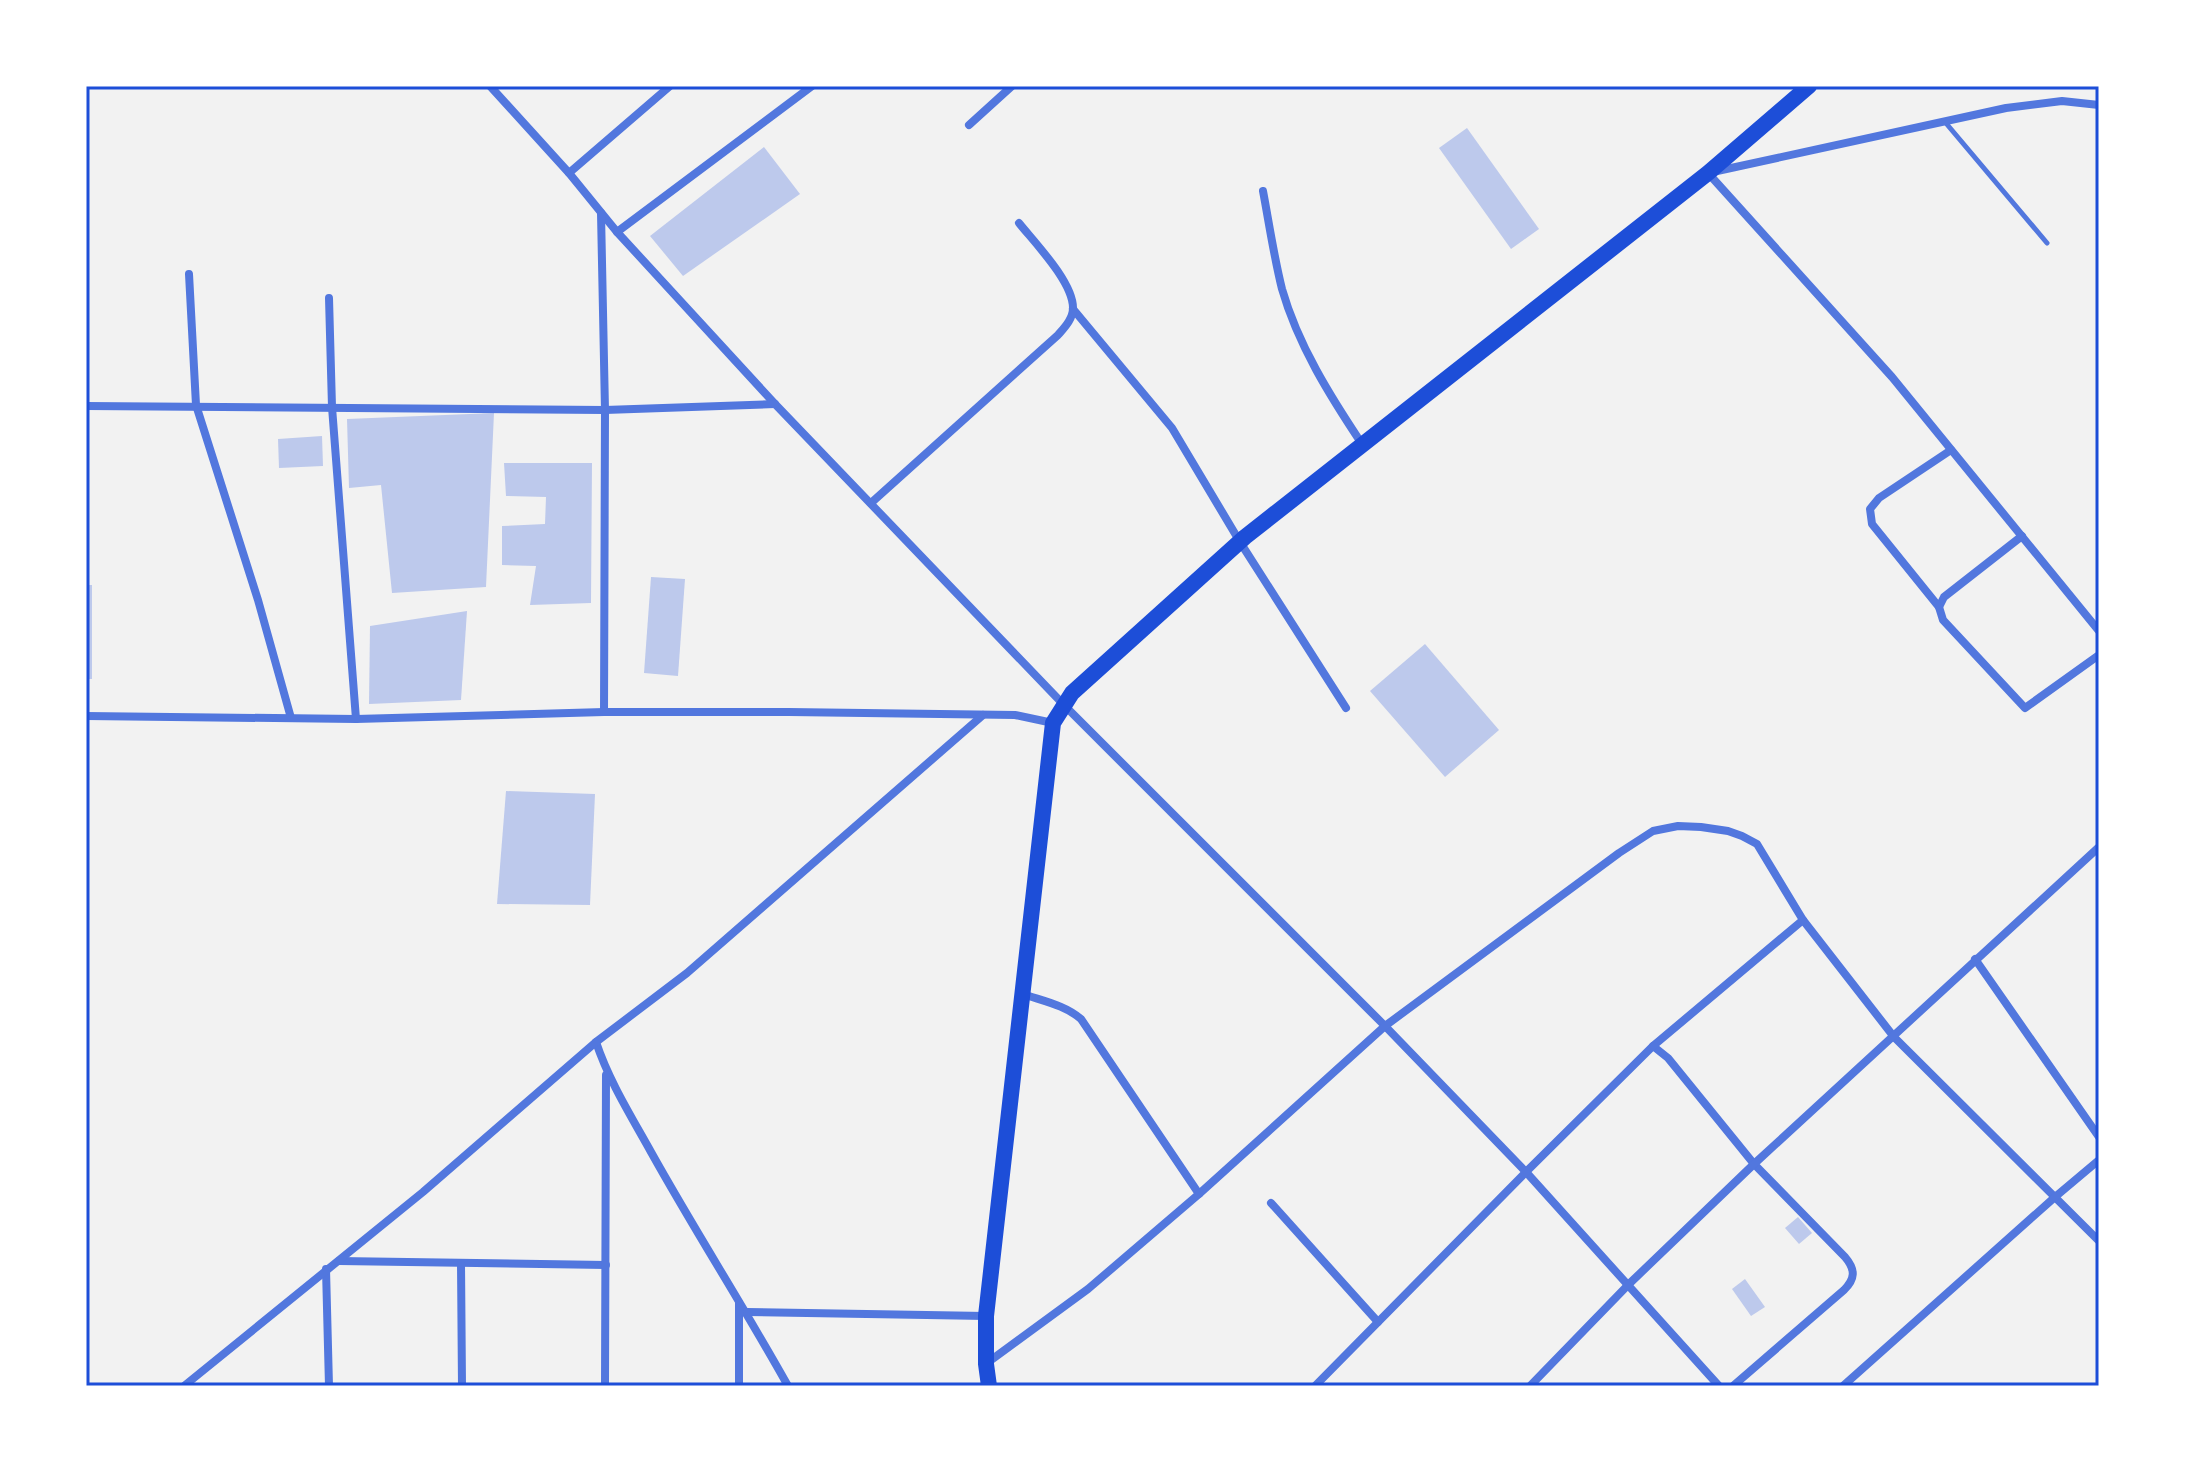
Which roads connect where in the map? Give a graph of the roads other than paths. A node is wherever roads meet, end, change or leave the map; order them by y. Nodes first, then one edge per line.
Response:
1 (490, 86) edge
2 (670, 86) edge
3 (812, 86) edge
4 (1012, 86) edge
5 (1809, 86) edge
6 (2099, 105) edge
7 (1945, 121) junction
8 (969, 125) dead end
9 (569, 173) junction
10 (1708, 173) junction
11 (1263, 191) dead end
12 (601, 212) junction
13 (1019, 223) dead end
14 (617, 232) junction
15 (2047, 243) dead end
16 (189, 274) dead end
17 (329, 298) dead end
18 (1073, 309) junction
19 (775, 404) junction
20 (196, 405) junction
21 (86, 406) edge
22 (332, 407) junction
23 (605, 410) junction
24 (1363, 445) junction
25 (1951, 450) junction
26 (871, 503) junction
27 (2022, 536) junction
28 (1240, 542) junction
29 (1939, 607) junction
30 (2099, 631) edge
31 (2099, 655) edge
32 (1063, 704) junction
33 (1346, 708) dead end
34 (604, 712) junction
35 (983, 715) junction
36 (86, 716) edge
37 (291, 718) junction
38 (356, 719) junction
39 (1053, 723) junction
40 (2099, 847) edge
41 (1803, 920) junction
42 (1975, 959) junction
43 (1022, 994) junction
44 (1385, 1026) junction
45 (1894, 1037) junction
46 (596, 1042) junction
47 (1653, 1046) junction
48 (606, 1071) junction
49 (2099, 1137) edge
50 (2099, 1160) edge
51 (1754, 1164) junction
52 (1526, 1172) junction
53 (1199, 1194) junction
54 (2055, 1197) junction
55 (1271, 1203) dead end
56 (2099, 1241) edge
57 (338, 1261) junction
58 (461, 1263) junction
59 (606, 1265) junction
60 (326, 1269) junction
61 (1629, 1284) junction
62 (739, 1300) junction
63 (747, 1312) junction
64 (986, 1316) junction
65 (1378, 1322) junction
66 (986, 1364) junction
67 (189, 1384) edge
68 (329, 1386) edge
69 (462, 1386) edge
70 (605, 1386) edge
71 (739, 1386) edge
72 (788, 1386) edge
73 (989, 1386) edge
74 (1315, 1386) edge
75 (1530, 1386) edge
76 (1719, 1386) edge
77 (1733, 1386) edge
78 (1843, 1386) edge

1 - 9 street
2 - 9 street
3 - 14 street
4 - 8 street
5 - 10 main road
6 - 7 street
7 - 10 street
7 - 15 lane
9 - 12 street
10 - 24 main road
10 - 25 street
11 - 24 street
12 - 14 street
12 - 23 street
13 - 18 street
14 - 19 street
16 - 20 street
17 - 22 street
18 - 26 street
18 - 28 street
19 - 23 street
19 - 26 street
20 - 21 street
20 - 22 street
20 - 37 street
22 - 23 street
22 - 38 street
23 - 34 street
24 - 28 main road
25 - 27 street
25 - 29 street
26 - 32 street
27 - 29 street
27 - 30 street
28 - 32 main road
28 - 33 street
29 - 31 street
32 - 39 main road
32 - 44 street
34 - 35 street
34 - 38 street
35 - 39 street
35 - 46 street
36 - 37 street
37 - 38 street
39 - 43 main road
40 - 42 street
41 - 44 street
41 - 45 street
41 - 47 street
42 - 45 street
42 - 49 street
43 - 53 street
43 - 64 main road
44 - 52 street
44 - 53 street
45 - 51 street
45 - 54 street
46 - 48 street
46 - 57 street
47 - 51 street
47 - 52 street
48 - 59 street
48 - 62 street
50 - 54 street
51 - 61 street
51 - 77 street
52 - 61 street
52 - 65 street
53 - 66 street
54 - 56 street
54 - 78 street
55 - 65 street
57 - 58 street
57 - 60 street
58 - 59 street
58 - 69 street
59 - 70 street
60 - 67 street
60 - 68 street
61 - 75 street
61 - 76 street
62 - 63 street
62 - 71 street
63 - 64 street
63 - 72 street
64 - 66 main road
65 - 74 street
66 - 73 main road

